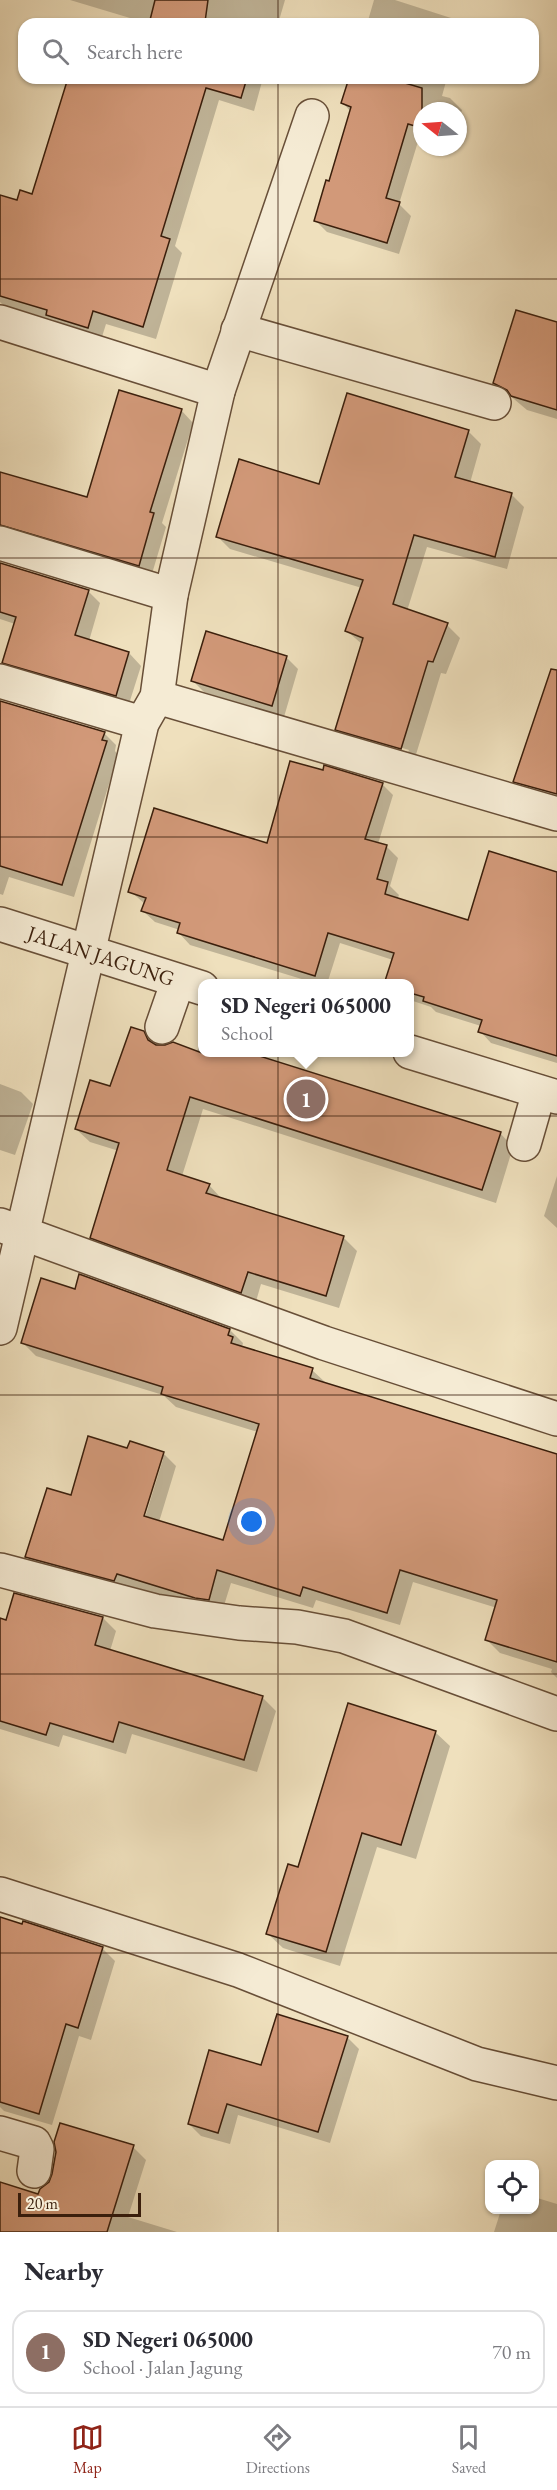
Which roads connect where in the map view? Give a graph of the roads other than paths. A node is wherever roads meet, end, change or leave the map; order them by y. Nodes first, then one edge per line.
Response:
1 (312, 116) dead end
2 (0, 322) edge
3 (238, 330) junction
4 (218, 391) junction
5 (494, 403) dead end
6 (0, 543) edge
7 (171, 595) junction
8 (0, 681) edge
9 (149, 710) junction
10 (557, 814) edge
11 (0, 924) edge
12 (87, 952) junction
13 (190, 984) edge
14 (162, 1027) dead end
15 (414, 1053) edge
16 (548, 1095) edge
17 (524, 1144) dead end
18 (11, 1228) edge
19 (0, 1328) edge
20 (557, 1419) edge
21 (0, 1570) edge
22 (557, 1714) edge
23 (0, 1894) edge
24 (557, 2083) edge
25 (0, 2133) edge
26 (34, 2171) dead end

1 - 3 street
2 - 4 street
3 - 4 street
3 - 5 street
4 - 7 street
6 - 7 street
7 - 9 street
8 - 9 street
9 - 10 street
9 - 12 street
11 - 12 street, JALAN JAGUNG
12 - 13 street, JALAN JAGUNG
12 - 18 street
13 - 14 street
15 - 16 street
16 - 17 street
18 - 19 street
18 - 20 street
21 - 22 street
23 - 24 street
25 - 26 street

